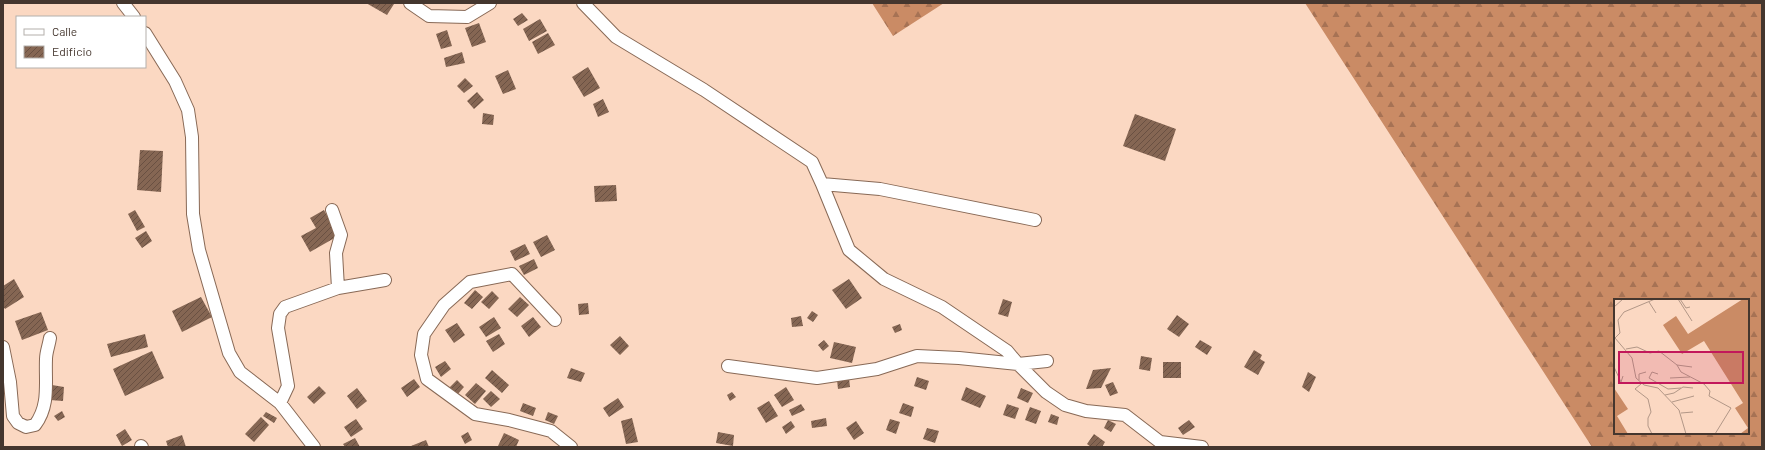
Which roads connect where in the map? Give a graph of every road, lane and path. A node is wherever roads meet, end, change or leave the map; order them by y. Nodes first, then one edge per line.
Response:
1 (123, 3) edge
2 (410, 3) edge
3 (490, 3) edge
4 (583, 3) edge
5 (133, 16) edge
6 (146, 35) edge
7 (822, 184) junction
8 (332, 210) dead end
9 (1035, 220) dead end
10 (385, 280) dead end
11 (338, 288) junction
12 (555, 320) dead end
13 (50, 338) dead end
14 (3, 347) edge
15 (1047, 361) dead end
16 (1018, 364) junction
17 (728, 366) dead end
18 (280, 403) junction
19 (314, 447) edge
20 (571, 447) edge
21 (1202, 447) edge

1 - 5 street
2 - 3 street
4 - 7 street
6 - 18 street
7 - 9 street
7 - 16 street
8 - 11 street
10 - 11 street
11 - 18 street
12 - 20 street
13 - 14 street
15 - 16 street
16 - 17 street
16 - 21 street
18 - 19 street

